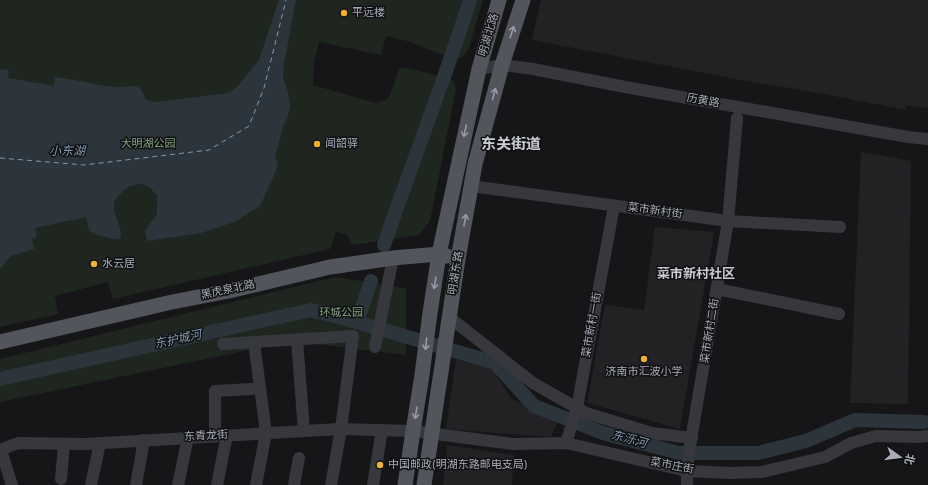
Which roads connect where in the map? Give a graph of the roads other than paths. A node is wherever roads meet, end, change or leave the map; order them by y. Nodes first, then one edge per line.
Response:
1 (499, 0) edge
2 (523, 0) edge
3 (502, 65) junction
4 (479, 69) junction
5 (737, 118) dead end
6 (928, 139) edge
7 (471, 186) junction
8 (614, 206) junction
9 (728, 221) junction
10 (840, 227) dead end
11 (439, 254) junction
12 (393, 258) junction
13 (458, 259) junction
14 (716, 289) junction
15 (839, 314) dead end
16 (449, 318) junction
17 (296, 340) junction
18 (0, 342) edge
19 (254, 342) junction
20 (223, 344) dead end
21 (375, 347) dead end
22 (252, 389) dead end
23 (576, 411) junction
24 (341, 429) junction
25 (382, 430) junction
26 (304, 431) junction
27 (413, 431) junction
28 (266, 433) junction
29 (432, 434) junction
30 (221, 435) junction
31 (928, 436) edge
32 (188, 437) junction
33 (567, 439) junction
34 (144, 440) junction
35 (691, 442) junction
36 (100, 443) junction
37 (64, 444) junction
38 (0, 450) edge
39 (299, 458) dead end
40 (687, 471) junction
41 (61, 479) dead end
42 (12, 485) edge
43 (91, 485) edge
44 (136, 485) edge
45 (178, 485) edge
46 (217, 485) edge
47 (256, 485) edge
48 (294, 485) edge
49 (331, 485) edge
50 (373, 485) edge
51 (405, 485) edge
52 (424, 485) edge
53 (687, 485) edge

1 - 4 main road, 明湖北路
3 -> 2 main road, 明湖北路
3 - 4 street, 历黄路
3 - 6 street, 历黄路
7 -> 3 main road, 明湖东路
4 -> 11 main road, 明湖东路
5 - 9 street, 菜市新村二街
7 - 8 street, 菜市新村街
13 -> 7 main road, 明湖东路
8 - 9 street, 菜市新村街
8 - 23 street, 菜市新村一街
9 - 10 street, 菜市新村街
9 - 14 street, 菜市新村二街
11 - 12 main road, 黑虎泉北路
11 - 13 main road, 黑虎泉北路
11 -> 27 main road, 明湖东路
12 - 18 main road, 黑虎泉北路
12 - 21 street
13 - 16 main road, 明湖东路
14 - 15 street
14 - 35 street, 菜市新村二街
16 - 23 street
16 - 29 main road, 明湖东路
17 - 19 street
17 - 24 street
17 - 26 street
19 - 20 street
19 - 28 street
22 - 30 street
23 - 33 street, 菜市新村一街
23 - 35 street
24 - 25 street, 东青龙街
24 - 26 street, 东青龙街
24 - 49 street
25 - 27 street, 东青龙街
25 - 50 street
26 - 28 street, 东青龙街
27 - 29 street, 菜市庄街
27 - 51 main road, 明湖东路
28 - 30 street, 东青龙街
28 - 47 street
29 - 33 street, 菜市庄街
29 - 52 main road, 明湖东路
30 - 32 street, 东青龙街
30 - 46 street
31 - 40 street, 菜市庄街
32 - 34 street, 东青龙街
32 - 45 street
33 - 40 street, 菜市庄街
34 - 36 street, 东青龙街
34 - 44 street
35 - 40 street, 菜市新村二街
36 - 37 street, 东青龙街
36 - 43 street
37 - 38 street, 东青龙街
37 - 41 street
38 - 42 street
39 - 48 street
40 - 53 street, 菜市新村二街

